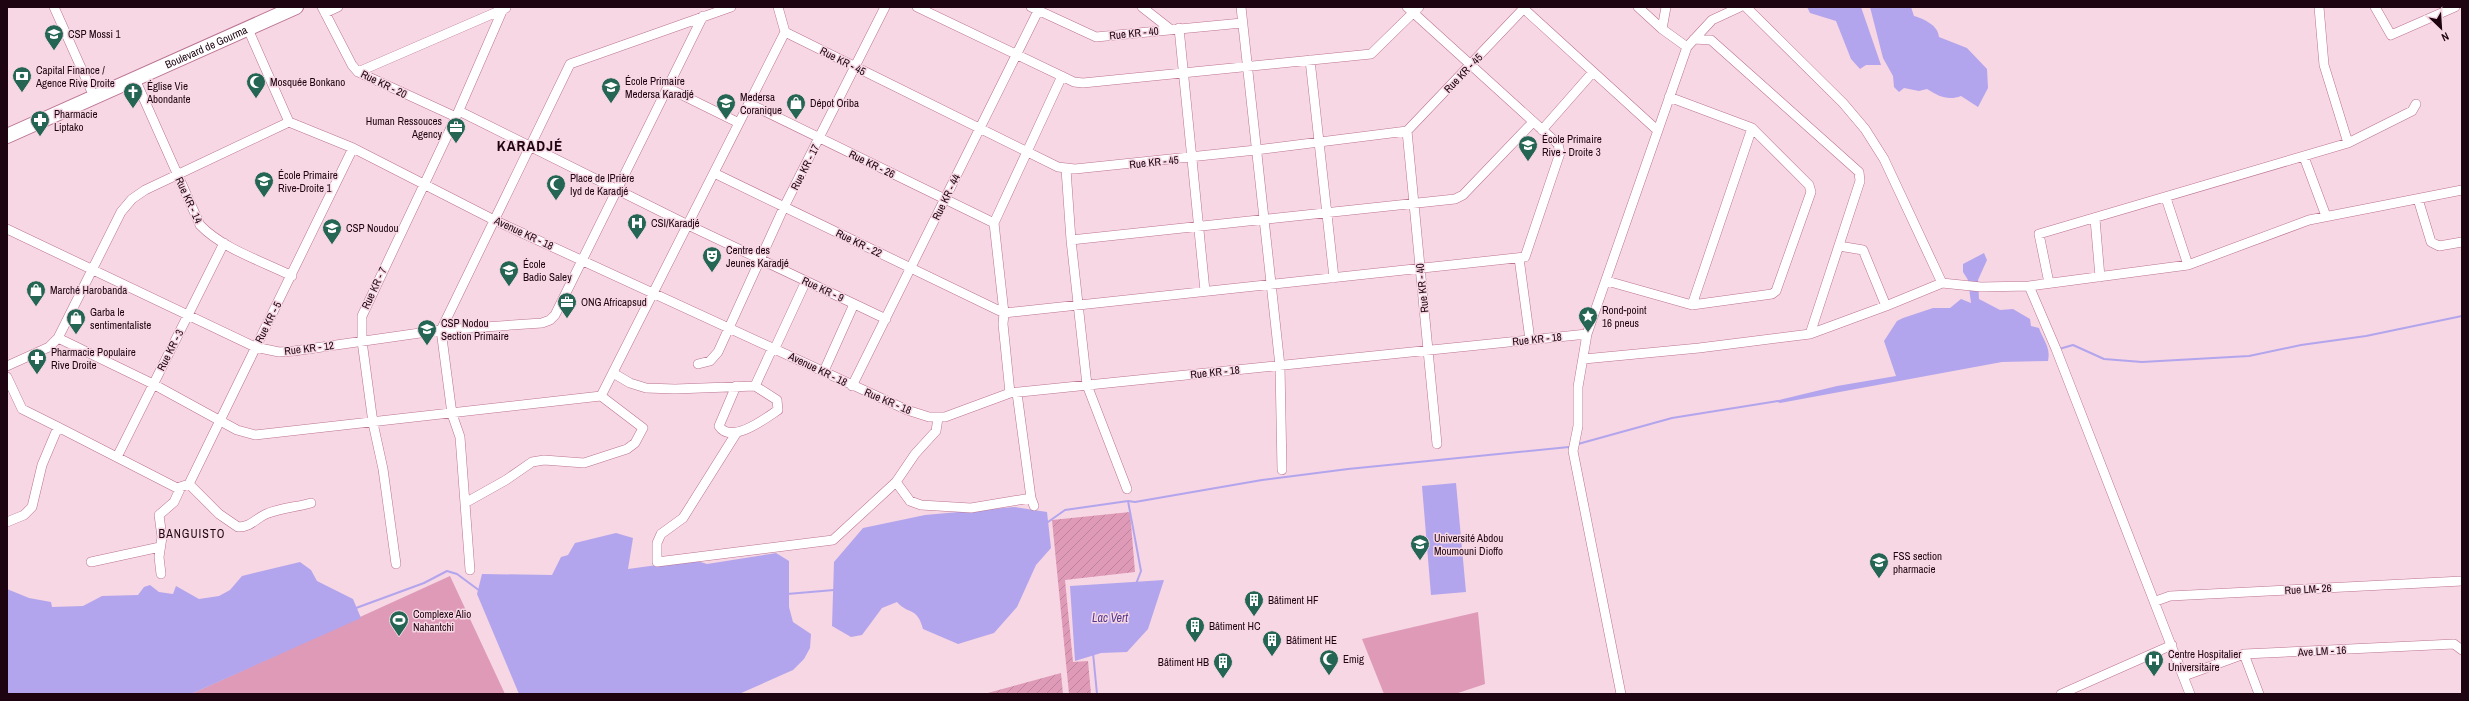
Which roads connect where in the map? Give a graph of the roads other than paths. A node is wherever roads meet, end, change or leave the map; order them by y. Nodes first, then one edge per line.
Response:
1 (54, 7) edge
2 (274, 7) edge
3 (296, 7) edge
4 (338, 7) edge
5 (731, 7) edge
6 (778, 7) edge
7 (884, 7) edge
8 (917, 7) edge
9 (1142, 7) edge
10 (1240, 7) edge
11 (1638, 7) edge
12 (1666, 7) edge
13 (1740, 7) edge
14 (1746, 7) edge
15 (2319, 7) edge
16 (2375, 7) edge
17 (2456, 7) edge
18 (506, 8) edge
19 (1036, 8) edge
20 (1524, 8) edge
21 (1413, 9) edge
22 (323, 10) edge
23 (705, 12) edge
24 (1242, 23) junction
25 (1174, 28) junction
26 (248, 29) junction
27 (1662, 29) junction
28 (786, 32) junction
29 (1694, 39) junction
30 (1687, 47) junction
31 (1016, 54) junction
32 (1310, 60) junction
33 (1471, 65) junction
34 (855, 67) junction
35 (1247, 68) junction
36 (358, 72) junction
37 (1593, 72) junction
38 (1183, 74) junction
39 (1062, 76) junction
40 (135, 79) junction
41 (668, 88) junction
42 (91, 90) junction
43 (1669, 98) junction
44 (750, 104) junction
45 (2416, 104) dead end
46 (457, 114) junction
47 (289, 122) junction
48 (1532, 122) junction
49 (739, 123) junction
50 (7, 128) edge
51 (980, 128) junction
52 (1752, 128) junction
53 (1542, 130) junction
54 (1657, 130) junction
55 (1407, 132) junction
56 (7, 136) edge
57 (819, 138) junction
58 (1320, 143) junction
59 (2348, 143) junction
60 (530, 146) junction
61 (353, 148) junction
62 (1256, 150) junction
63 (1026, 151) junction
64 (2304, 157) junction
65 (1191, 158) junction
66 (1066, 169) junction
67 (714, 173) junction
68 (177, 175) junction
69 (423, 185) junction
70 (617, 188) junction
71 (2462, 190) edge
72 (2166, 198) junction
73 (2418, 198) junction
74 (945, 200) junction
75 (1414, 202) junction
76 (784, 207) junction
77 (1327, 212) junction
78 (2326, 216) junction
79 (1263, 219) junction
80 (2096, 219) junction
81 (494, 220) junction
82 (994, 223) junction
83 (688, 225) junction
84 (1198, 226) junction
85 (7, 229) edge
86 (1071, 240) junction
87 (2462, 242) edge
88 (224, 243) junction
89 (1839, 246) junction
90 (1519, 258) junction
91 (583, 260) junction
92 (761, 260) junction
93 (2188, 265) junction
94 (911, 268) junction
95 (1420, 268) junction
96 (92, 269) junction
97 (292, 276) junction
98 (2100, 277) junction
99 (1334, 278) junction
100 (806, 281) junction
101 (1607, 281) junction
102 (1942, 283) junction
103 (2049, 283) junction
104 (1270, 284) junction
105 (2029, 286) junction
106 (1205, 291) junction
107 (654, 292) junction
108 (854, 304) junction
109 (1078, 305) junction
110 (1692, 305) junction
111 (1886, 306) junction
112 (1004, 313) junction
113 (188, 314) junction
114 (886, 318) junction
115 (730, 328) junction
116 (441, 330) junction
117 (1587, 334) junction
118 (1810, 334) junction
119 (58, 338) junction
120 (1530, 340) junction
121 (362, 342) junction
122 (255, 347) junction
123 (774, 347) junction
124 (1428, 350) junction
125 (1584, 359) junction
126 (698, 364) dead end
127 (7, 366) edge
128 (1280, 366) junction
129 (824, 371) junction
130 (613, 373) junction
131 (7, 377) edge
132 (153, 384) junction
133 (1087, 385) junction
134 (736, 386) junction
135 (755, 386) junction
136 (852, 386) junction
137 (1014, 393) junction
138 (601, 396) junction
139 (452, 414) junction
140 (938, 418) junction
141 (220, 419) junction
142 (373, 423) junction
143 (58, 427) junction
144 (737, 432) junction
145 (1436, 444) dead end
146 (117, 457) junction
147 (1282, 470) dead end
148 (896, 482) junction
149 (182, 487) junction
150 (1127, 489) dead end
151 (312, 503) dead end
152 (465, 503) junction
153 (7, 522) edge
154 (160, 547) junction
155 (91, 562) dead end
156 (396, 564) dead end
157 (470, 570) dead end
158 (161, 574) dead end
159 (2462, 581) edge
160 (2156, 601) junction
161 (2172, 645) junction
162 (2462, 650) edge
163 (2244, 654) junction
164 (2184, 676) junction
165 (1621, 694) edge
166 (2061, 694) edge
167 (2190, 694) edge
168 (2259, 694) edge

1 - 42 street
2 - 42 highway, Boulevard de Gourma
3 - 26 highway, Boulevard de Gourma
4 - 22 street
5 - 23 street
6 - 28 street
7 - 34 street, Rue KR - 17
8 - 31 street
9 - 25 street
10 - 24 street
11 - 27 street
12 - 27 street
13 - 29 street
14 - 102 street
15 - 59 street
16 - 17 street
18 - 36 street
18 - 46 street, Rue KR - 7
19 - 25 street, Rue KR - 40
19 - 31 street, Rue KR - 44
20 - 33 street, Rue KR - 45
20 - 37 street
21 - 32 street
21 - 33 street
22 - 36 street, Rue KR - 20
23 - 41 street
23 - 60 street
24 - 25 street, Rue KR - 40
24 - 35 street
25 - 38 street
26 - 40 highway, Boulevard de Gourma
26 - 47 street
27 - 30 street
28 - 34 street, Rue KR - 45
28 - 44 street
29 - 30 street
29 - 89 street
30 - 43 street
31 - 39 street
31 - 51 street, Rue KR - 44
32 - 35 street
32 - 58 street
33 - 48 street
33 - 55 street, Rue KR - 45
34 - 51 street, Rue KR - 45
34 - 57 street, Rue KR - 17
35 - 38 street
35 - 62 street
36 - 46 street, Rue KR - 20
37 - 53 street
37 - 54 street
38 - 39 street
38 - 65 street
39 - 63 street
40 - 56 highway, Boulevard de Gourma
40 - 68 street, Rue KR - 14
41 - 49 street
41 - 70 street
42 - 50 highway, Boulevard de Gourma
43 - 52 street
43 - 54 street
44 - 49 street
44 - 57 street, Rue KR - 26
45 - 59 street
46 - 60 street, Rue KR - 9
46 - 69 street, Rue KR - 7
47 - 61 street, Avenue KR - 18
47 - 68 street
48 - 53 street
48 - 75 street
49 - 67 street
51 - 63 street, Rue KR - 45
51 - 74 street, Rue KR - 44
52 - 110 street
52 - 110 street
53 - 90 street
54 - 101 street
55 - 58 street, Rue KR - 45
55 - 75 street, Rue KR - 40
57 - 74 street, Rue KR - 26
57 - 76 street, Rue KR - 17
58 - 62 street, Rue KR - 45
58 - 77 street
59 - 64 street
60 - 70 street, Rue KR - 9
60 - 81 street
61 - 69 street, Avenue KR - 18
61 - 97 street, Rue KR - 5
62 - 65 street, Rue KR - 45
62 - 79 street
63 - 66 street, Rue KR - 45
63 - 82 street
64 - 72 street
64 - 78 street
65 - 66 street, Rue KR - 45
65 - 84 street
66 - 86 street
67 - 76 street, Rue KR - 22
67 - 83 street
68 - 88 street, Rue KR - 14
68 - 96 street
69 - 81 street, Avenue KR - 18
69 - 121 street, Rue KR - 7
70 - 83 street, Rue KR - 9
70 - 91 street
71 - 73 street
72 - 80 street
72 - 93 street
73 - 78 street
73 - 87 street
74 - 82 street, Rue KR - 26
74 - 94 street, Rue KR - 44
75 - 77 street
75 - 95 street, Rue KR - 40
76 - 92 street, Rue KR - 17
76 - 94 street, Rue KR - 22
77 - 79 street
77 - 99 street
78 - 93 street
79 - 84 street
79 - 104 street
80 - 98 street
80 - 103 street
81 - 91 street, Avenue KR - 18
81 - 116 street
82 - 112 street
83 - 92 street, Rue KR - 9
83 - 107 street
84 - 86 street
84 - 106 street
85 - 96 street, Rue KR - 12
86 - 109 street
88 - 97 street, Rue KR - 14
88 - 113 street, Rue KR - 3
89 - 111 street
89 - 118 street
90 - 95 street
90 - 120 street
91 - 107 street, Avenue KR - 18
91 - 116 street, Rue KR - 12
92 - 100 street, Rue KR - 9
92 - 115 street, Rue KR - 17
93 - 98 street
94 - 112 street, Rue KR - 22
94 - 114 street, Rue KR - 44
95 - 99 street
95 - 124 street, Rue KR - 40
96 - 113 street, Rue KR - 12
96 - 119 street
97 - 122 street, Rue KR - 5
98 - 103 street
99 - 104 street
100 - 108 street, Rue KR - 9
100 - 123 street
101 - 110 street
101 - 117 street
102 - 105 street
102 - 111 street
103 - 105 street
104 - 106 street
104 - 128 street
105 - 160 street
106 - 109 street
107 - 115 street, Avenue KR - 18
107 - 130 street
108 - 114 street, Rue KR - 9
108 - 129 street
109 - 112 street
109 - 133 street
111 - 118 street
112 - 137 street
113 - 122 street, Rue KR - 12
113 - 132 street, Rue KR - 3
114 - 136 street, Rue KR - 44
115 - 123 street, Avenue KR - 18
115 - 126 street, Rue KR - 17
116 - 121 street, Rue KR - 12
116 - 139 street
117 - 120 street, Rue KR - 18
117 - 125 street
118 - 125 street
119 - 127 street
119 - 132 street
120 - 124 street, Rue KR - 18
121 - 122 street, Rue KR - 12
121 - 142 street, Rue KR - 7
122 - 141 street, Rue KR - 5
123 - 129 street, Avenue KR - 18
123 - 135 street
124 - 128 street, Rue KR - 18
124 - 145 street, Rue KR - 40
125 - 165 street
128 - 133 street, Rue KR - 18
128 - 147 street
129 - 136 street, Avenue KR - 18
130 - 134 street
130 - 138 street
131 - 143 street
132 - 141 street
132 - 146 street, Rue KR - 3
133 - 137 street, Rue KR - 18
133 - 150 street
134 - 135 street
134 - 144 street
135 - 144 street
136 - 140 street, Rue KR - 18
137 - 140 street, Rue KR - 18
137 - 148 street
138 - 139 street
138 - 152 street
139 - 142 street
139 - 152 street
140 - 148 street
141 - 142 street
141 - 149 street, Rue KR - 5
142 - 156 street, Rue KR - 7
143 - 146 street
143 - 153 street
144 - 148 street
146 - 149 street
149 - 151 street
149 - 154 street, Rue KR - 5
152 - 157 street
154 - 155 street
154 - 158 street
159 - 160 street, Rue LM- 26
160 - 161 street
161 - 164 street
161 - 166 street
162 - 163 street, Ave LM - 16
163 - 164 street, Ave LM - 16
163 - 168 street
164 - 167 street

